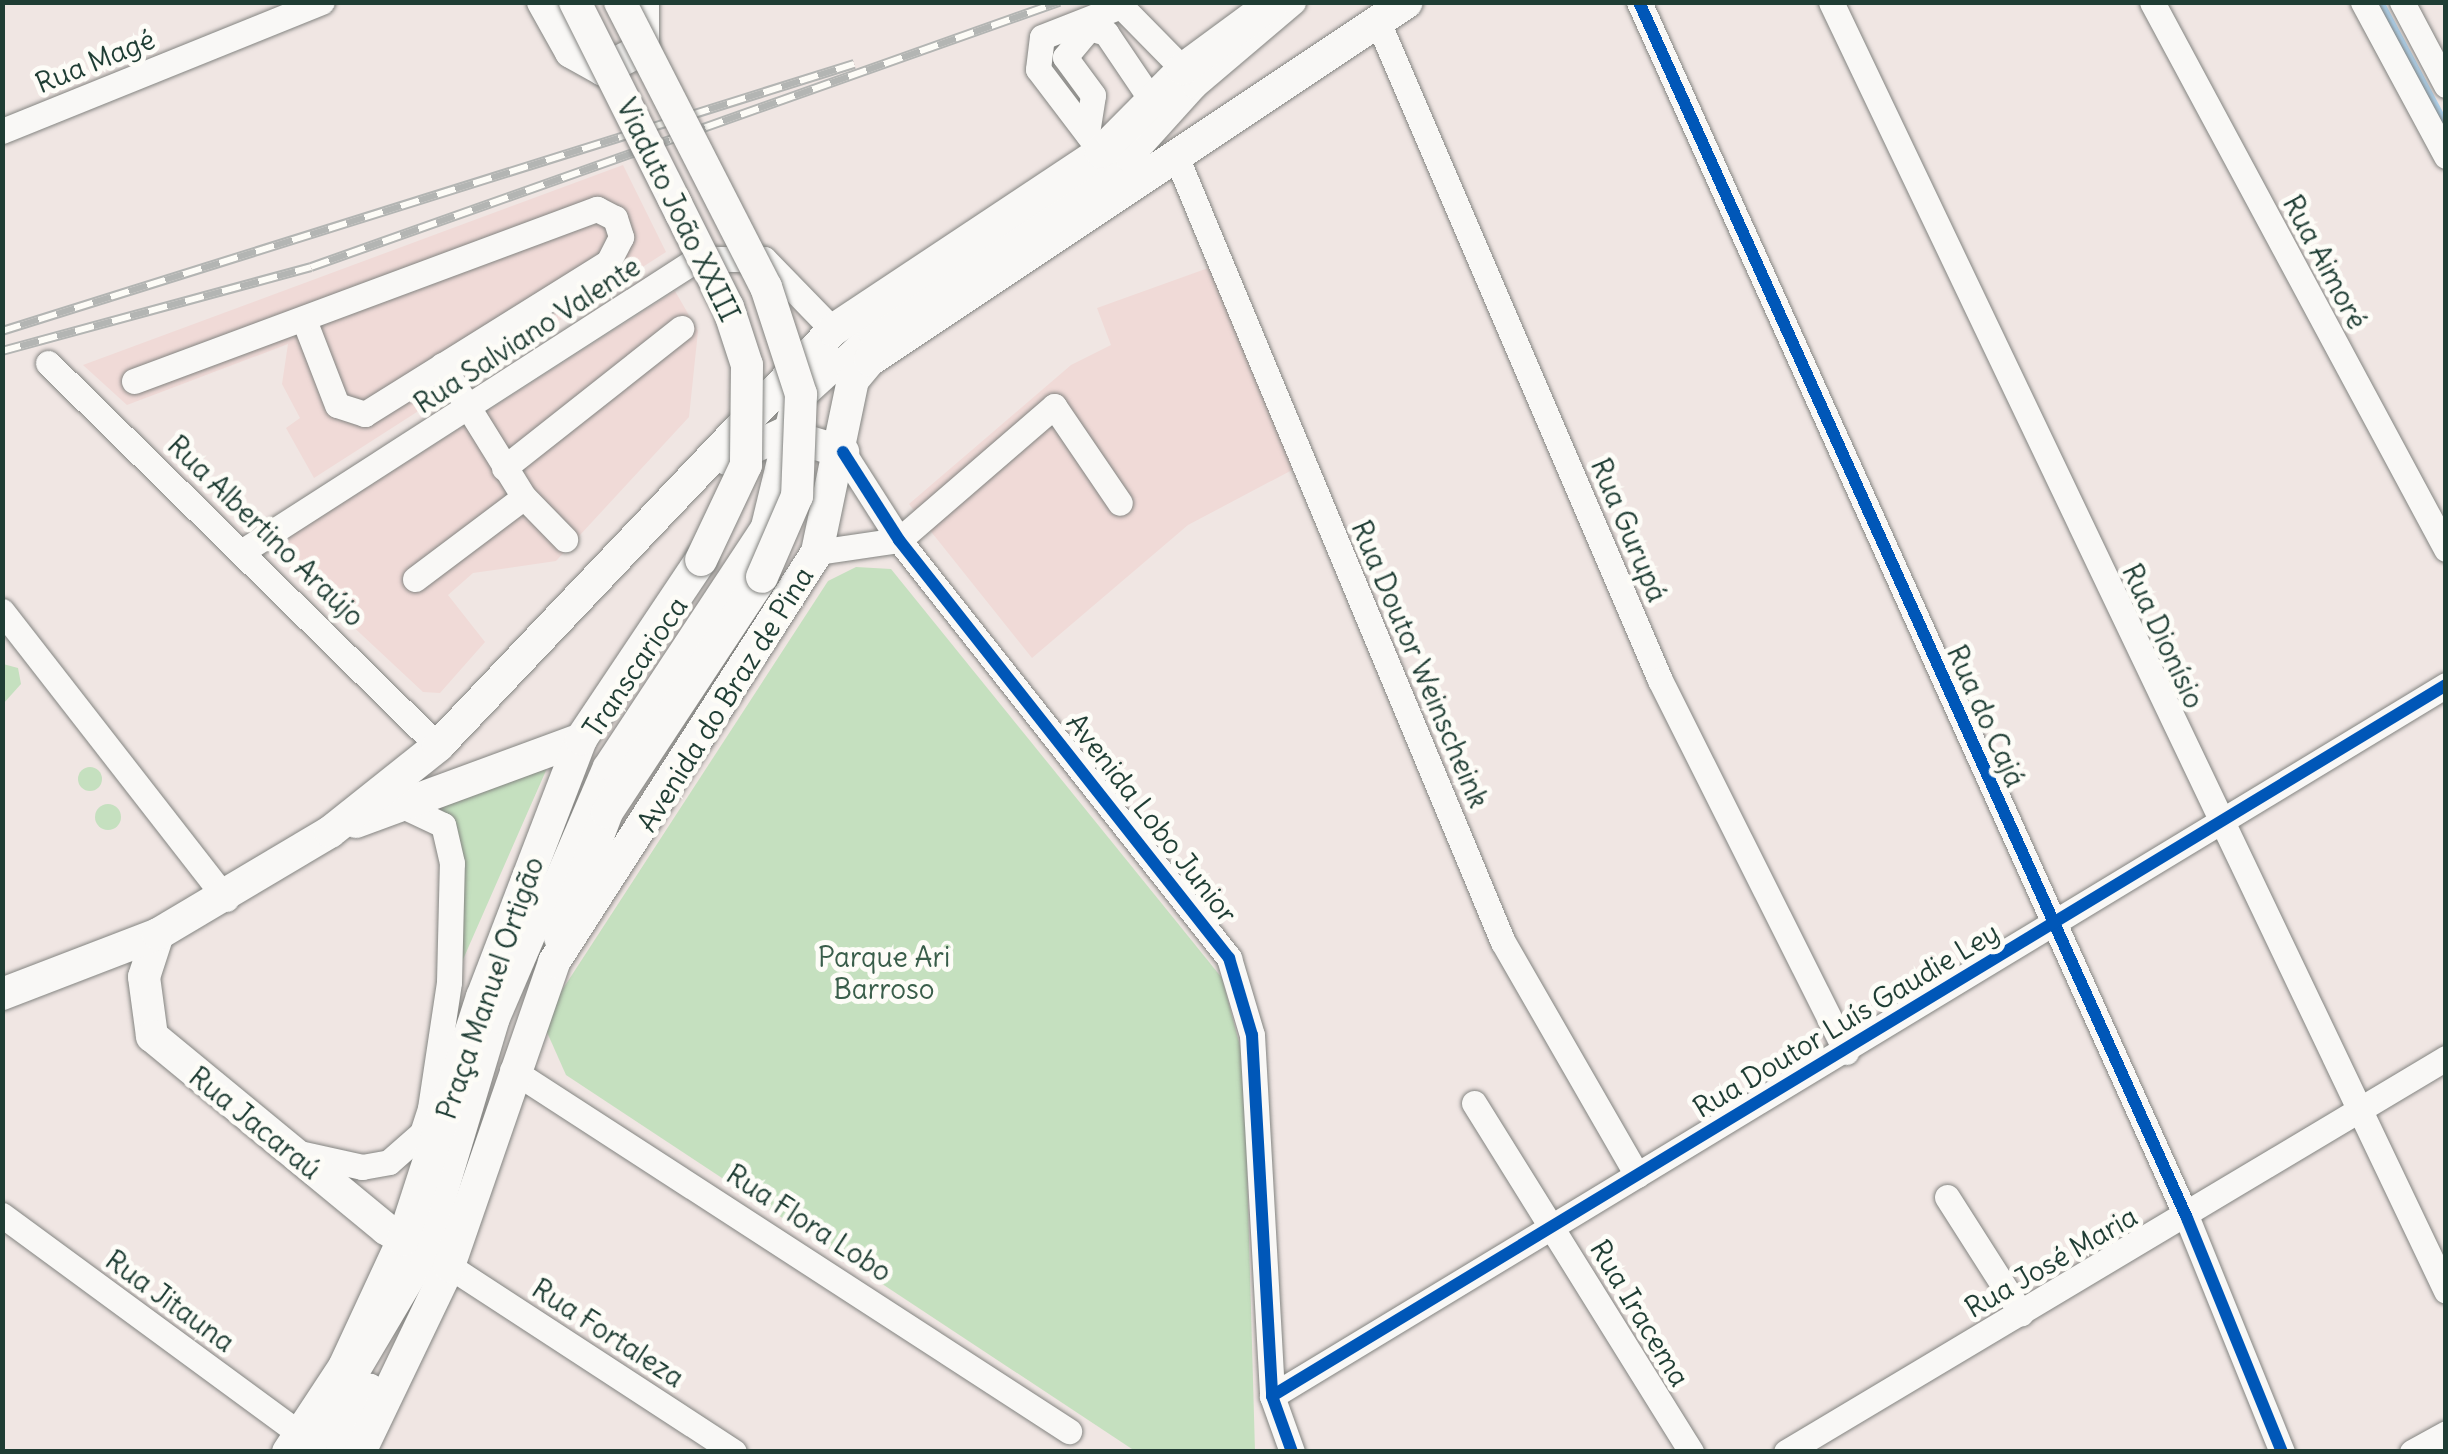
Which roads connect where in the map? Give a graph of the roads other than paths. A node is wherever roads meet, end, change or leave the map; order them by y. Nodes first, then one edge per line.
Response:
1 (322, 2) edge
2 (543, 2) edge
3 (575, 2) edge
4 (620, 2) edge
5 (643, 2) edge
6 (1274, 2) edge
7 (1293, 2) edge
8 (1407, 2) edge
9 (1638, 2) edge
10 (1832, 2) edge
11 (2152, 2) edge
12 (2364, 2) edge
13 (2402, 2) edge
14 (1378, 12) edge
15 (2407, 49) junction
16 (1183, 69) junction
17 (2446, 84) edge
18 (1152, 101) junction
19 (2, 131) edge
20 (1094, 142) junction
21 (2446, 156) edge
22 (1178, 161) junction
23 (1087, 192) junction
24 (306, 325) junction
25 (681, 328) dead end
26 (832, 330) junction
27 (48, 363) dead end
28 (442, 364) junction
29 (134, 382) dead end
30 (466, 411) junction
31 (777, 438) junction
32 (843, 452) junction
33 (504, 468) junction
34 (701, 474) junction
35 (524, 497) junction
36 (1120, 503) dead end
37 (565, 540) dead end
38 (821, 540) junction
39 (900, 540) junction
40 (246, 549) junction
41 (2446, 549) edge
42 (415, 579) dead end
43 (2, 611) edge
44 (12, 634) edge
45 (2446, 686) edge
46 (581, 739) junction
47 (438, 746) junction
48 (403, 806) junction
49 (2219, 825) junction
50 (330, 832) junction
51 (226, 900) junction
52 (2052, 923) junction
53 (158, 934) junction
54 (554, 962) junction
55 (3, 992) edge
56 (1846, 1052) junction
57 (2446, 1058) edge
58 (512, 1070) junction
59 (1474, 1103) dead end
60 (2361, 1108) junction
61 (290, 1150) junction
62 (1638, 1175) junction
63 (1947, 1196) dead end
64 (2, 1215) edge
65 (2187, 1218) junction
66 (1551, 1222) junction
67 (426, 1253) junction
68 (2446, 1291) edge
69 (401, 1308) junction
70 (2021, 1313) junction
71 (1272, 1396) junction
72 (1069, 1431) dead end
73 (2446, 1432) edge
74 (300, 1446) edge
75 (337, 1452) edge
76 (360, 1452) edge
77 (734, 1452) edge
78 (1292, 1452) edge
79 (1691, 1452) edge
80 (1786, 1452) edge
81 (2282, 1452) edge
82 (2412, 1452) edge

1 - 19 street, Rua Magé
2 - 5 main road
3 - 46 main road, Viaduto João XXIII, bridge
4 - 54 main road, bridge
6 - 16 main road
7 - 23 street, Transcarioca
8 - 14 main road, Avenida do Braz de Pina
9 - 52 street, Rua do Cajá
10 - 49 street, Rua Dionísio
11 - 41 street, Rua Aimoré
12 - 15 street
13 - 15 street
14 - 22 main road, Avenida do Braz de Pina
14 - 23 street, Transcarioca
14 - 56 street, Rua Gurupá
15 - 17 street
15 - 21 street
16 - 18 main road
16 - 20 street
18 - 20 main road
18 - 20 street
20 - 26 main road
22 - 32 main road, Avenida do Braz de Pina
22 - 62 street, Rua Doutor Weinscheink
23 - 31 street, Transcarioca
24 - 28 street
24 - 28 street
24 - 29 street
25 - 33 street
26 - 30 street, Rua Salviano Valente
26 - 34 main road
27 - 40 street, Rua Albertino Araújo
28 - 30 street
30 - 33 street
30 - 40 street, Rua Salviano Valente
31 - 32 main road
31 - 34 main road
31 - 38 main road
31 - 67 street, Transcarioca
32 - 38 main road, Avenida do Braz de Pina
32 - 39 street, Avenida Lobo Junior
33 - 35 street
34 - 47 main road
35 - 37 street
35 - 42 street
36 - 39 street
38 - 39 street
38 - 54 main road, Avenida do Braz de Pina
39 - 71 street, Avenida Lobo Junior
40 - 47 street, Rua Albertino Araújo
43 - 44 street
44 - 51 street
45 - 49 street, Rua Doutor Luís Gaudie Ley
46 - 48 main road
46 - 67 main road, Praça Manuel Ortigão
47 - 50 main road
48 - 50 main road
48 - 61 street
49 - 52 street, Rua Doutor Luís Gaudie Ley
49 - 60 street, Rua Dionísio
50 - 51 main road
51 - 53 main road
52 - 56 street, Rua Doutor Luís Gaudie Ley
52 - 65 street, Rua do Cajá
53 - 55 main road
53 - 61 main road, Rua Jacaraú
54 - 58 main road, Avenida do Braz de Pina
56 - 62 street, Rua Doutor Luís Gaudie Ley
57 - 60 street, Rua José Maria
58 - 67 main road, Avenida do Braz de Pina
58 - 72 street, Rua Flora Lobo
59 - 66 street, Rua Iracema
60 - 65 street, Rua José Maria
60 - 68 street, Rua Dionísio
61 - 67 main road, Rua Jacaraú
62 - 66 street, Rua Doutor Luís Gaudie Ley
63 - 70 street
64 - 74 street, Rua Jitauna
65 - 70 street, Rua José Maria
65 - 81 street, Rua do Cajá
66 - 71 street, Rua Doutor Luís Gaudie Ley
66 - 79 street, Rua Iracema
67 - 69 street, Transcarioca
67 - 74 main road, Avenida do Braz de Pina
67 - 76 main road, Avenida do Braz de Pina
67 - 77 street, Rua Fortaleza
69 - 74 street, Transcarioca
69 - 75 street, Transcarioca
70 - 80 street, Rua José Maria
71 - 78 street, Avenida Lobo Junior
73 - 82 street

